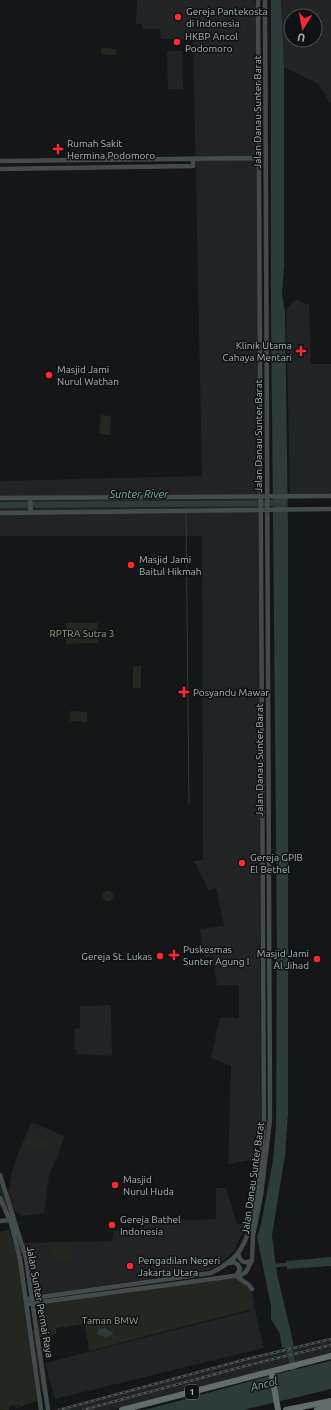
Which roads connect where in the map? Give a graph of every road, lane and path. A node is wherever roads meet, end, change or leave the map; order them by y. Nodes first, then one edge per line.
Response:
1 (258, 0) edge
2 (265, 0) edge
3 (258, 158) junction
4 (191, 159) junction
5 (0, 161) edge
6 (0, 169) edge
7 (331, 496) edge
8 (269, 497) junction
9 (0, 498) edge
10 (261, 498) junction
11 (30, 500) junction
12 (267, 508) junction
13 (261, 509) junction
14 (331, 509) edge
15 (31, 511) junction
16 (0, 513) edge
17 (262, 599) junction
18 (268, 599) junction
19 (265, 742) junction
20 (263, 929) junction
21 (268, 929) junction
22 (263, 1159) junction
23 (0, 1175) edge
24 (0, 1198) edge
25 (9, 1220) junction
26 (0, 1221) edge
27 (238, 1253) junction
28 (252, 1260) junction
29 (228, 1263) junction
30 (236, 1276) junction
31 (173, 1279) junction
32 (173, 1284) junction
33 (252, 1289) dead end
34 (32, 1298) junction
35 (41, 1300) junction
36 (27, 1301) junction
37 (33, 1303) junction
38 (34, 1309) junction
39 (331, 1356) edge
40 (278, 1369) junction
41 (262, 1374) junction
42 (272, 1376) junction
43 (46, 1392) junction
44 (39, 1394) junction
45 (331, 1401) edge
46 (278, 1409) edge
47 (331, 1409) edge
48 (41, 1410) edge
49 (48, 1410) edge
50 (122, 1410) edge
51 (286, 1410) edge
52 (317, 1410) edge

1 - 3 main road, Jalan Danau Sunter Barat
2 - 8 main road, Jalan Danau Sunter Barat
3 - 4 main road
3 - 10 main road, Jalan Danau Sunter Barat
4 - 5 main road
4 - 6 main road
7 - 8 main road
8 - 10 main road
8 - 12 main road, Jalan Danau Sunter Barat
9 - 11 main road
10 - 11 main road
10 - 13 main road, Jalan Danau Sunter Barat
11 - 15 main road
12 - 13 main road
12 - 14 main road
12 - 18 main road, Jalan Danau Sunter Barat
13 - 15 main road
13 - 17 main road, Jalan Danau Sunter Barat
15 - 16 main road
17 - 18 main road
17 - 19 main road, Jalan Danau Sunter Barat
18 - 19 main road, Jalan Danau Sunter Barat
19 - 20 main road, Jalan Danau Sunter Barat
19 - 21 main road, Jalan Danau Sunter Barat
20 - 21 main road
20 - 22 main road, Jalan Danau Sunter Barat
21 - 22 main road, Jalan Danau Sunter Barat
22 - 27 main road, Jalan Danau Sunter Barat
22 - 28 main road, Jalan Danau Sunter Barat
23 - 34 main road, Jalan Sunter Permai Raya
24 - 25 main road, Jalan Sunter Permai Raya
25 - 26 main road
25 - 36 main road, Jalan Sunter Permai Raya
27 - 28 main road
27 - 29 main road, Jalan Danau Sunter Barat
28 - 30 main road
29 - 30 main road
29 - 31 main road, Jalan Danau Sunter Barat
30 - 32 main road, Jalan Danau Sunter Barat
30 - 33 main road
31 - 32 main road
31 - 35 main road, Jalan Danau Sunter Barat
32 - 35 main road, Jalan Danau Sunter Barat
34 - 35 main road, Jalan Danau Sunter Barat
34 - 36 main road, Jalan Danau Sunter Barat
34 - 37 main road, Jalan Sunter Permai Raya
35 - 37 main road, Jalan Danau Sunter Barat
35 - 38 main road
36 - 37 main road, Jalan Danau Sunter Barat
36 - 44 main road, Jalan Sunter Permai Raya
37 - 38 main road, Jalan Sunter Permai Raya
38 - 43 main road, Jalan Sunter Permai Raya
39 - 40 highway, 1
40 - 41 highway, 1
40 - 42 highway
41 - 42 highway, 1
41 - 50 highway, 1
42 - 46 highway
43 - 44 main road
43 - 49 main road, Jalan Sunter Permai Raya
44 - 48 main road, Jalan Sunter Permai Raya
45 - 51 highway
47 - 52 highway

